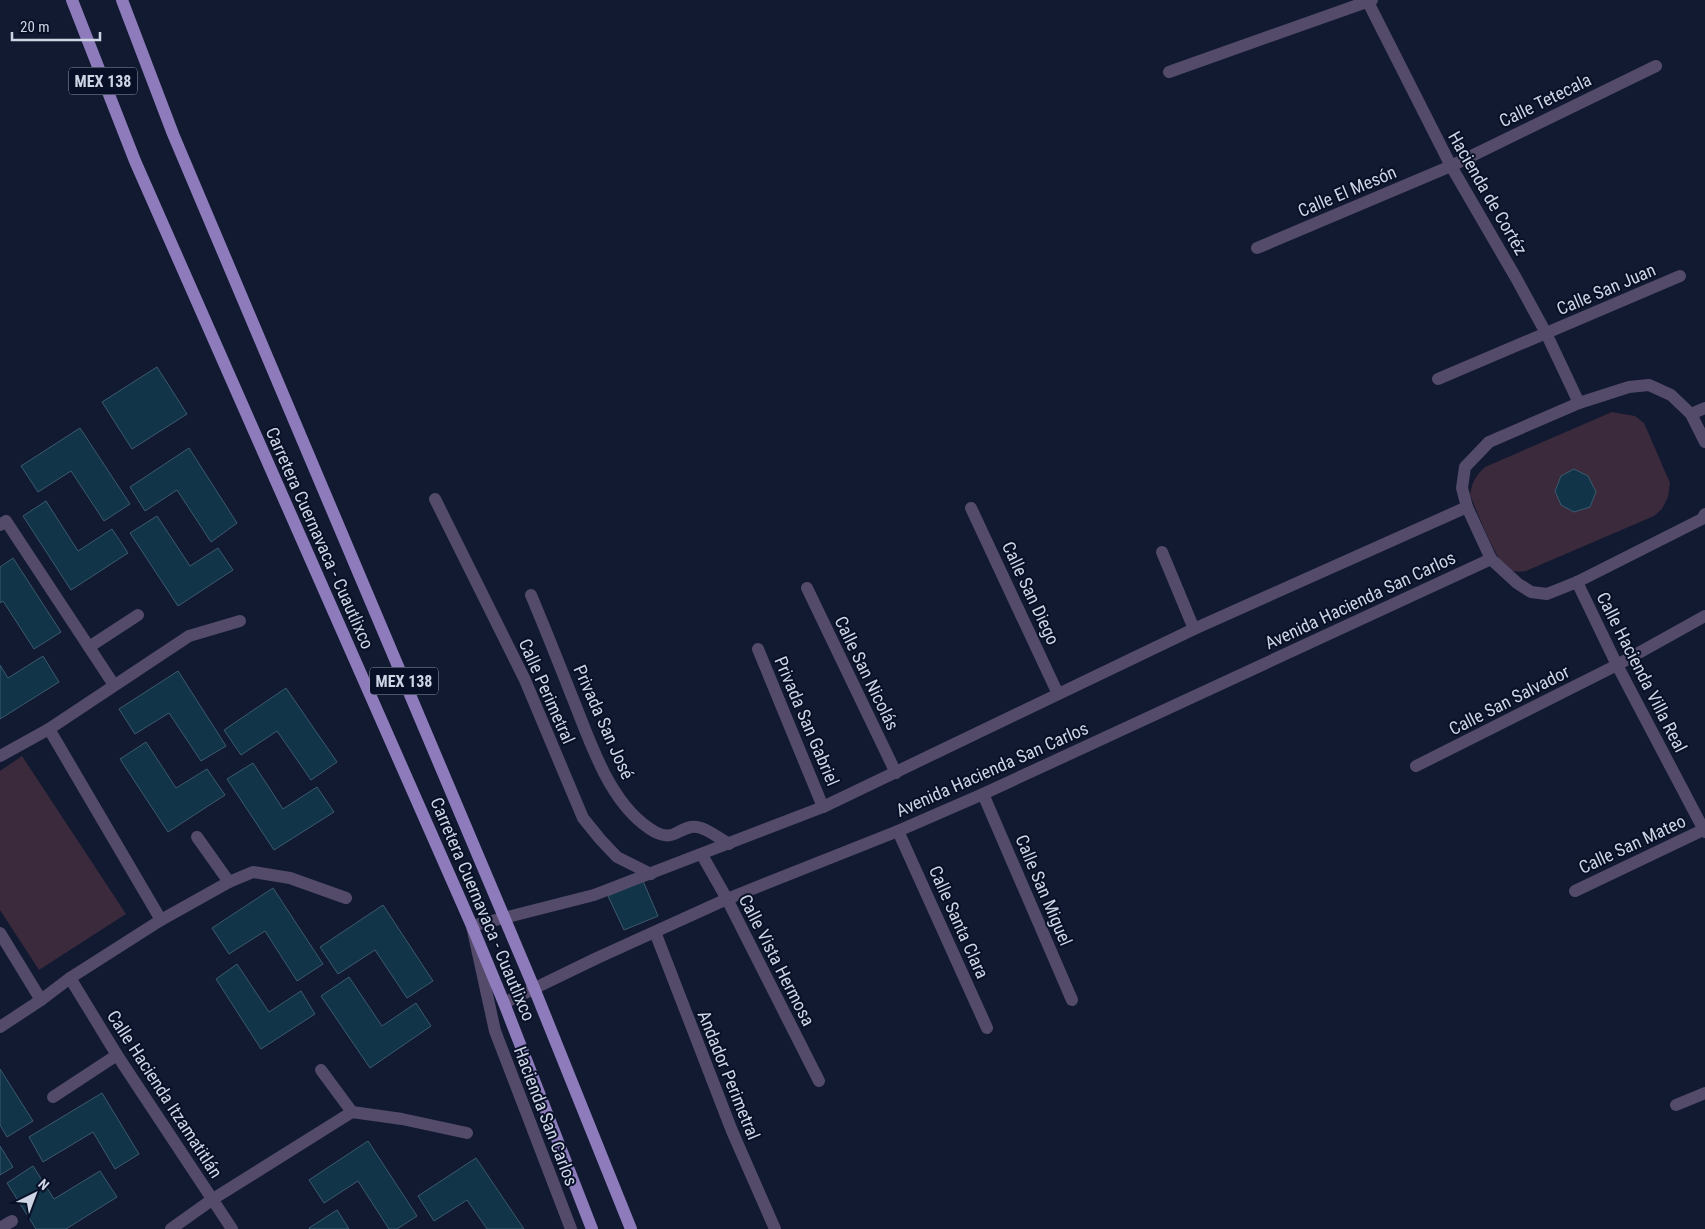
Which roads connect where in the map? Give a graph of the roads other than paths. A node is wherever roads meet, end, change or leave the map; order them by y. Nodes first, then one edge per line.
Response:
1 (72, 0) edge
2 (122, 0) edge
3 (1369, 1) edge
4 (1656, 66) dead end
5 (1169, 72) dead end
6 (1451, 166) junction
7 (1257, 248) dead end
8 (1680, 276) dead end
9 (1546, 333) junction
10 (1438, 379) dead end
11 (1579, 403) junction
12 (1705, 408) edge
13 (1691, 414) junction
14 (1705, 442) edge
15 (434, 499) dead end
16 (1467, 507) junction
17 (971, 508) dead end
18 (1705, 514) edge
19 (0, 525) edge
20 (1162, 552) dead end
21 (1491, 559) junction
22 (1577, 582) junction
23 (807, 588) dead end
24 (531, 595) dead end
25 (138, 615) dead end
26 (1705, 616) edge
27 (240, 621) dead end
28 (1194, 629) junction
29 (89, 647) junction
30 (758, 649) dead end
31 (1617, 665) junction
32 (114, 685) junction
33 (1058, 694) junction
34 (49, 729) junction
35 (0, 756) edge
36 (1416, 766) dead end
37 (896, 773) junction
38 (984, 794) junction
39 (823, 807) junction
40 (1705, 830) edge
41 (898, 831) junction
42 (197, 836) dead end
43 (728, 844) junction
44 (702, 855) junction
45 (651, 874) junction
46 (229, 882) junction
47 (1575, 891) dead end
48 (346, 898) dead end
49 (727, 899) junction
50 (504, 918) junction
51 (161, 920) junction
52 (472, 926) junction
53 (655, 932) junction
54 (0, 933) edge
55 (70, 978) junction
56 (534, 988) junction
57 (41, 1000) junction
58 (1072, 1000) dead end
59 (504, 1003) junction
60 (0, 1026) edge
61 (987, 1028) dead end
62 (117, 1055) junction
63 (321, 1070) dead end
64 (819, 1081) dead end
65 (1705, 1093) edge
66 (53, 1097) dead end
67 (1676, 1105) dead end
68 (352, 1112) junction
69 (468, 1134) dead end
70 (213, 1200) junction
71 (12, 1221) dead end
72 (0, 1228) edge
73 (171, 1229) edge
74 (232, 1229) edge
75 (571, 1229) edge
76 (592, 1229) edge
77 (631, 1229) edge
78 (775, 1229) edge

1 - 52 main road, Carretera Cuernavaca - Cuautlixco / MEX 138
2 - 50 main road, Carretera Cuernavaca - Cuautlixco / MEX 138
3 - 5 street
3 - 6 street, Hacienda de Cortéz
4 - 6 street, Calle Tetecala
6 - 7 street, Calle El Mesón
6 - 9 street, Hacienda de Cortéz
8 - 9 street, Calle San Juan
9 - 10 street, Calle San Juan
9 - 11 street, Hacienda de Cortéz
11 - 13 street
11 - 16 street
12 - 13 street
13 - 14 street
15 - 45 street, Calle Perimetral
16 - 21 street
16 - 28 street, Avenida Hacienda San Carlos
17 - 33 street, Calle San Diego
18 - 22 street
19 - 29 street
20 - 28 street
21 - 22 street
21 - 38 street, Avenida Hacienda San Carlos
22 - 31 street, Calle Hacienda Villa Real
23 - 37 street, Calle San Nicolás
24 - 43 street, Privada San José
25 - 29 street
26 - 31 street, Calle San Salvador
27 - 32 street
28 - 33 street, Avenida Hacienda San Carlos
29 - 32 street
30 - 39 street, Privada San Gabriel
31 - 36 street, Calle San Salvador
31 - 40 street, Calle Hacienda Villa Real
32 - 34 street
33 - 37 street, Avenida Hacienda San Carlos
34 - 35 street
34 - 51 street
37 - 39 street, Avenida Hacienda San Carlos
38 - 41 street, Avenida Hacienda San Carlos
38 - 58 street, Calle San Miguel
39 - 43 street, Avenida Hacienda San Carlos
40 - 47 street, Calle San Mateo
41 - 49 street, Avenida Hacienda San Carlos
41 - 61 street, Calle Santa Clara
42 - 46 street
43 - 44 street, Avenida Hacienda San Carlos
44 - 45 street, Avenida Hacienda San Carlos
44 - 49 street, Calle Vista Hermosa
45 - 50 street, Avenida Hacienda San Carlos
46 - 48 street
46 - 51 street
49 - 53 street, Avenida Hacienda San Carlos
49 - 64 street, Calle Vista Hermosa
50 - 52 street, Avenida Hacienda San Carlos
50 - 56 main road, Carretera Cuernavaca - Cuautlixco / MEX 138
51 - 55 street
52 - 59 main road, Carretera Cuernavaca - Cuautlixco / MEX 138
52 - 75 street, Hacienda San Carlos
53 - 56 street, Avenida Hacienda San Carlos
53 - 78 street, Andador Perimetral
54 - 57 street
55 - 57 street
55 - 62 street, Calle Hacienda Itzamatitlán
56 - 59 street, Avenida Hacienda San Carlos
56 - 77 main road, Carretera Cuernavaca - Cuautlixco / MEX 138
57 - 60 street
59 - 76 main road, Carretera Cuernavaca - Cuautlixco / MEX 138
62 - 66 street
62 - 70 street, Calle Hacienda Itzamatitlán
63 - 68 street
65 - 67 street
68 - 69 street
68 - 70 street
70 - 73 street
70 - 74 street, Calle Hacienda Itzamatitlán
71 - 72 street

